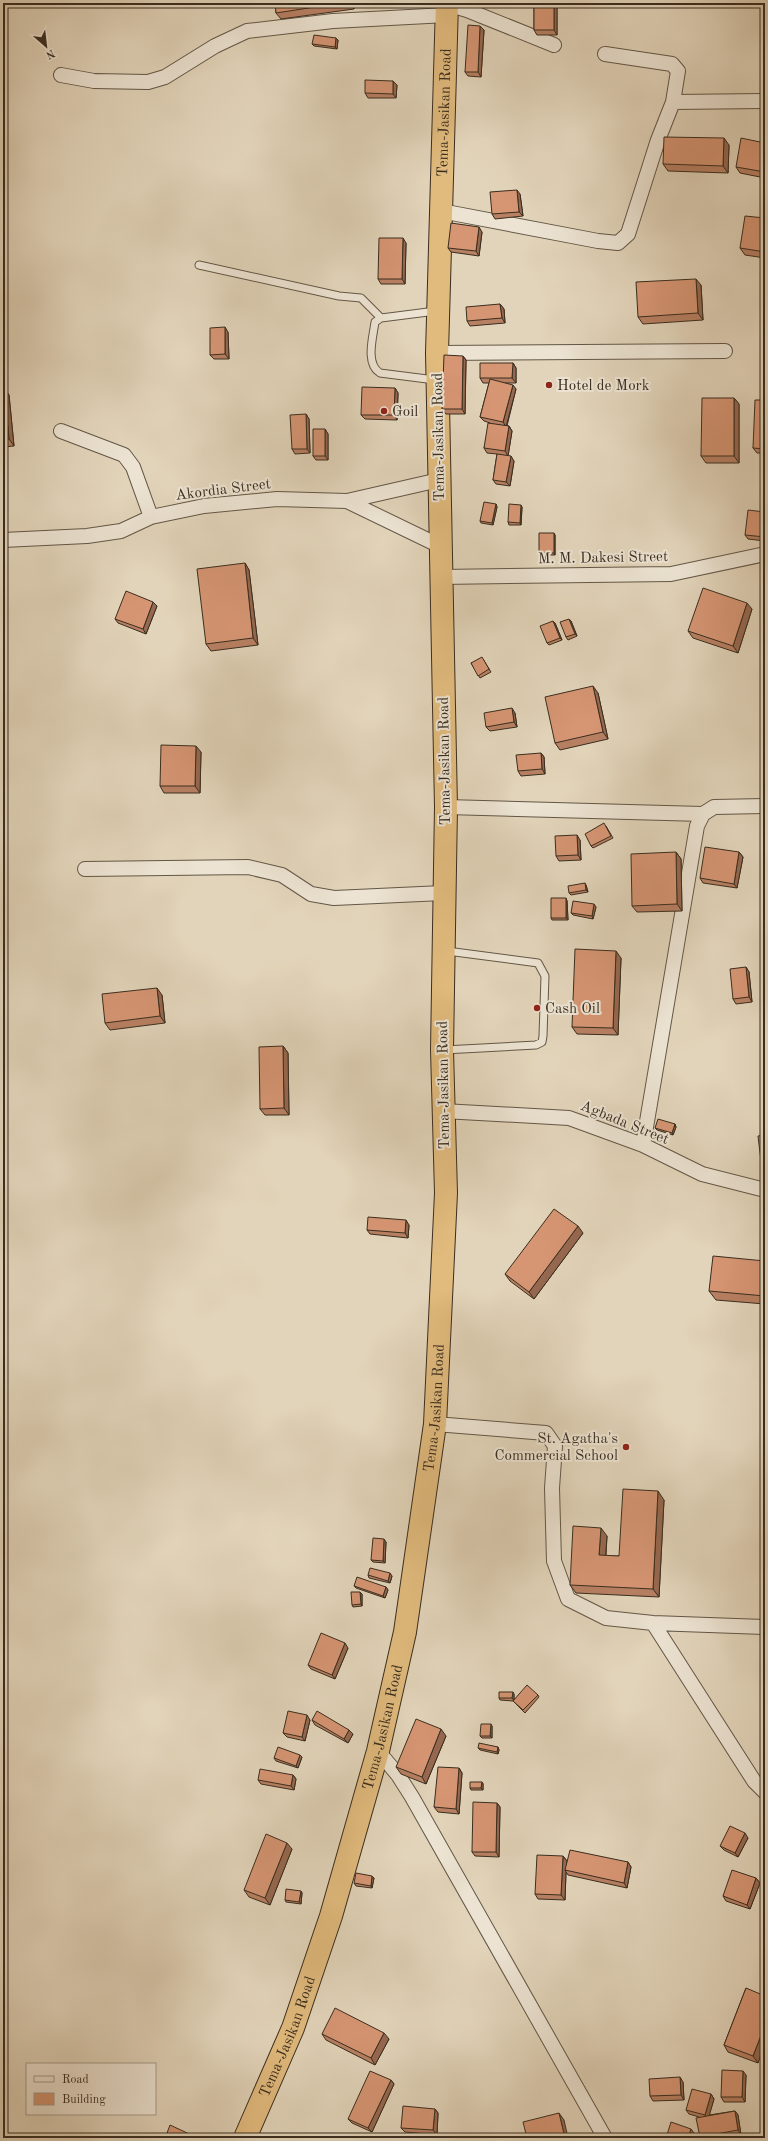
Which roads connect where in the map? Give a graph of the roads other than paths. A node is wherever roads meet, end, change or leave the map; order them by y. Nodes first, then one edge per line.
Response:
1 (447, 8) edge
2 (554, 45) dead end
3 (605, 54) dead end
4 (61, 75) dead end
5 (765, 101) edge
6 (673, 102) junction
7 (441, 212) junction
8 (200, 265) dead end
9 (438, 311) junction
10 (381, 318) junction
11 (725, 351) dead end
12 (437, 353) junction
13 (437, 380) junction
14 (61, 431) dead end
15 (439, 480) junction
16 (347, 500) junction
17 (151, 517) junction
18 (3, 540) edge
19 (440, 546) junction
20 (765, 554) edge
21 (440, 577) junction
22 (765, 806) edge
23 (446, 807) junction
24 (703, 814) junction
25 (85, 869) dead end
26 (443, 893) junction
27 (443, 950) junction
28 (442, 1050) junction
29 (443, 1111) junction
30 (643, 1145) junction
31 (765, 1190) edge
32 (435, 1424) junction
33 (653, 1623) junction
34 (765, 1627) edge
35 (378, 1751) junction
36 (765, 1792) edge
37 (245, 2138) edge
38 (605, 2138) edge

1 - 2 street
1 - 4 street
1 - 7 highway, Tema-Jasikan Road
3 - 6 street
5 - 6 street
6 - 7 street
7 - 9 highway, Tema-Jasikan Road
8 - 10 lane
9 - 10 lane
9 - 12 highway, Tema-Jasikan Road
10 - 13 lane
11 - 12 street
12 - 13 highway, Tema-Jasikan Road
13 - 15 highway, Tema-Jasikan Road
14 - 17 street
15 - 16 street
15 - 19 highway, Tema-Jasikan Road
16 - 17 street, Akordia Street
16 - 19 street, Akordia Street
17 - 18 street, Akordia Street
19 - 21 highway, Tema-Jasikan Road
20 - 21 street, M. M. Dakesi Street
21 - 23 highway, Tema-Jasikan Road
22 - 24 street
23 - 24 street
23 - 26 highway, Tema-Jasikan Road
24 - 30 street
25 - 26 street
26 - 27 highway, Tema-Jasikan Road
27 - 28 highway, Tema-Jasikan Road
27 - 28 lane
28 - 29 highway, Tema-Jasikan Road
29 - 30 street, Agbada Street
29 - 32 highway, Tema-Jasikan Road
30 - 31 street, Agbada Street
32 - 33 street
32 - 35 highway, Tema-Jasikan Road
33 - 34 street
33 - 36 street
35 - 37 highway, Tema-Jasikan Road
35 - 38 street

